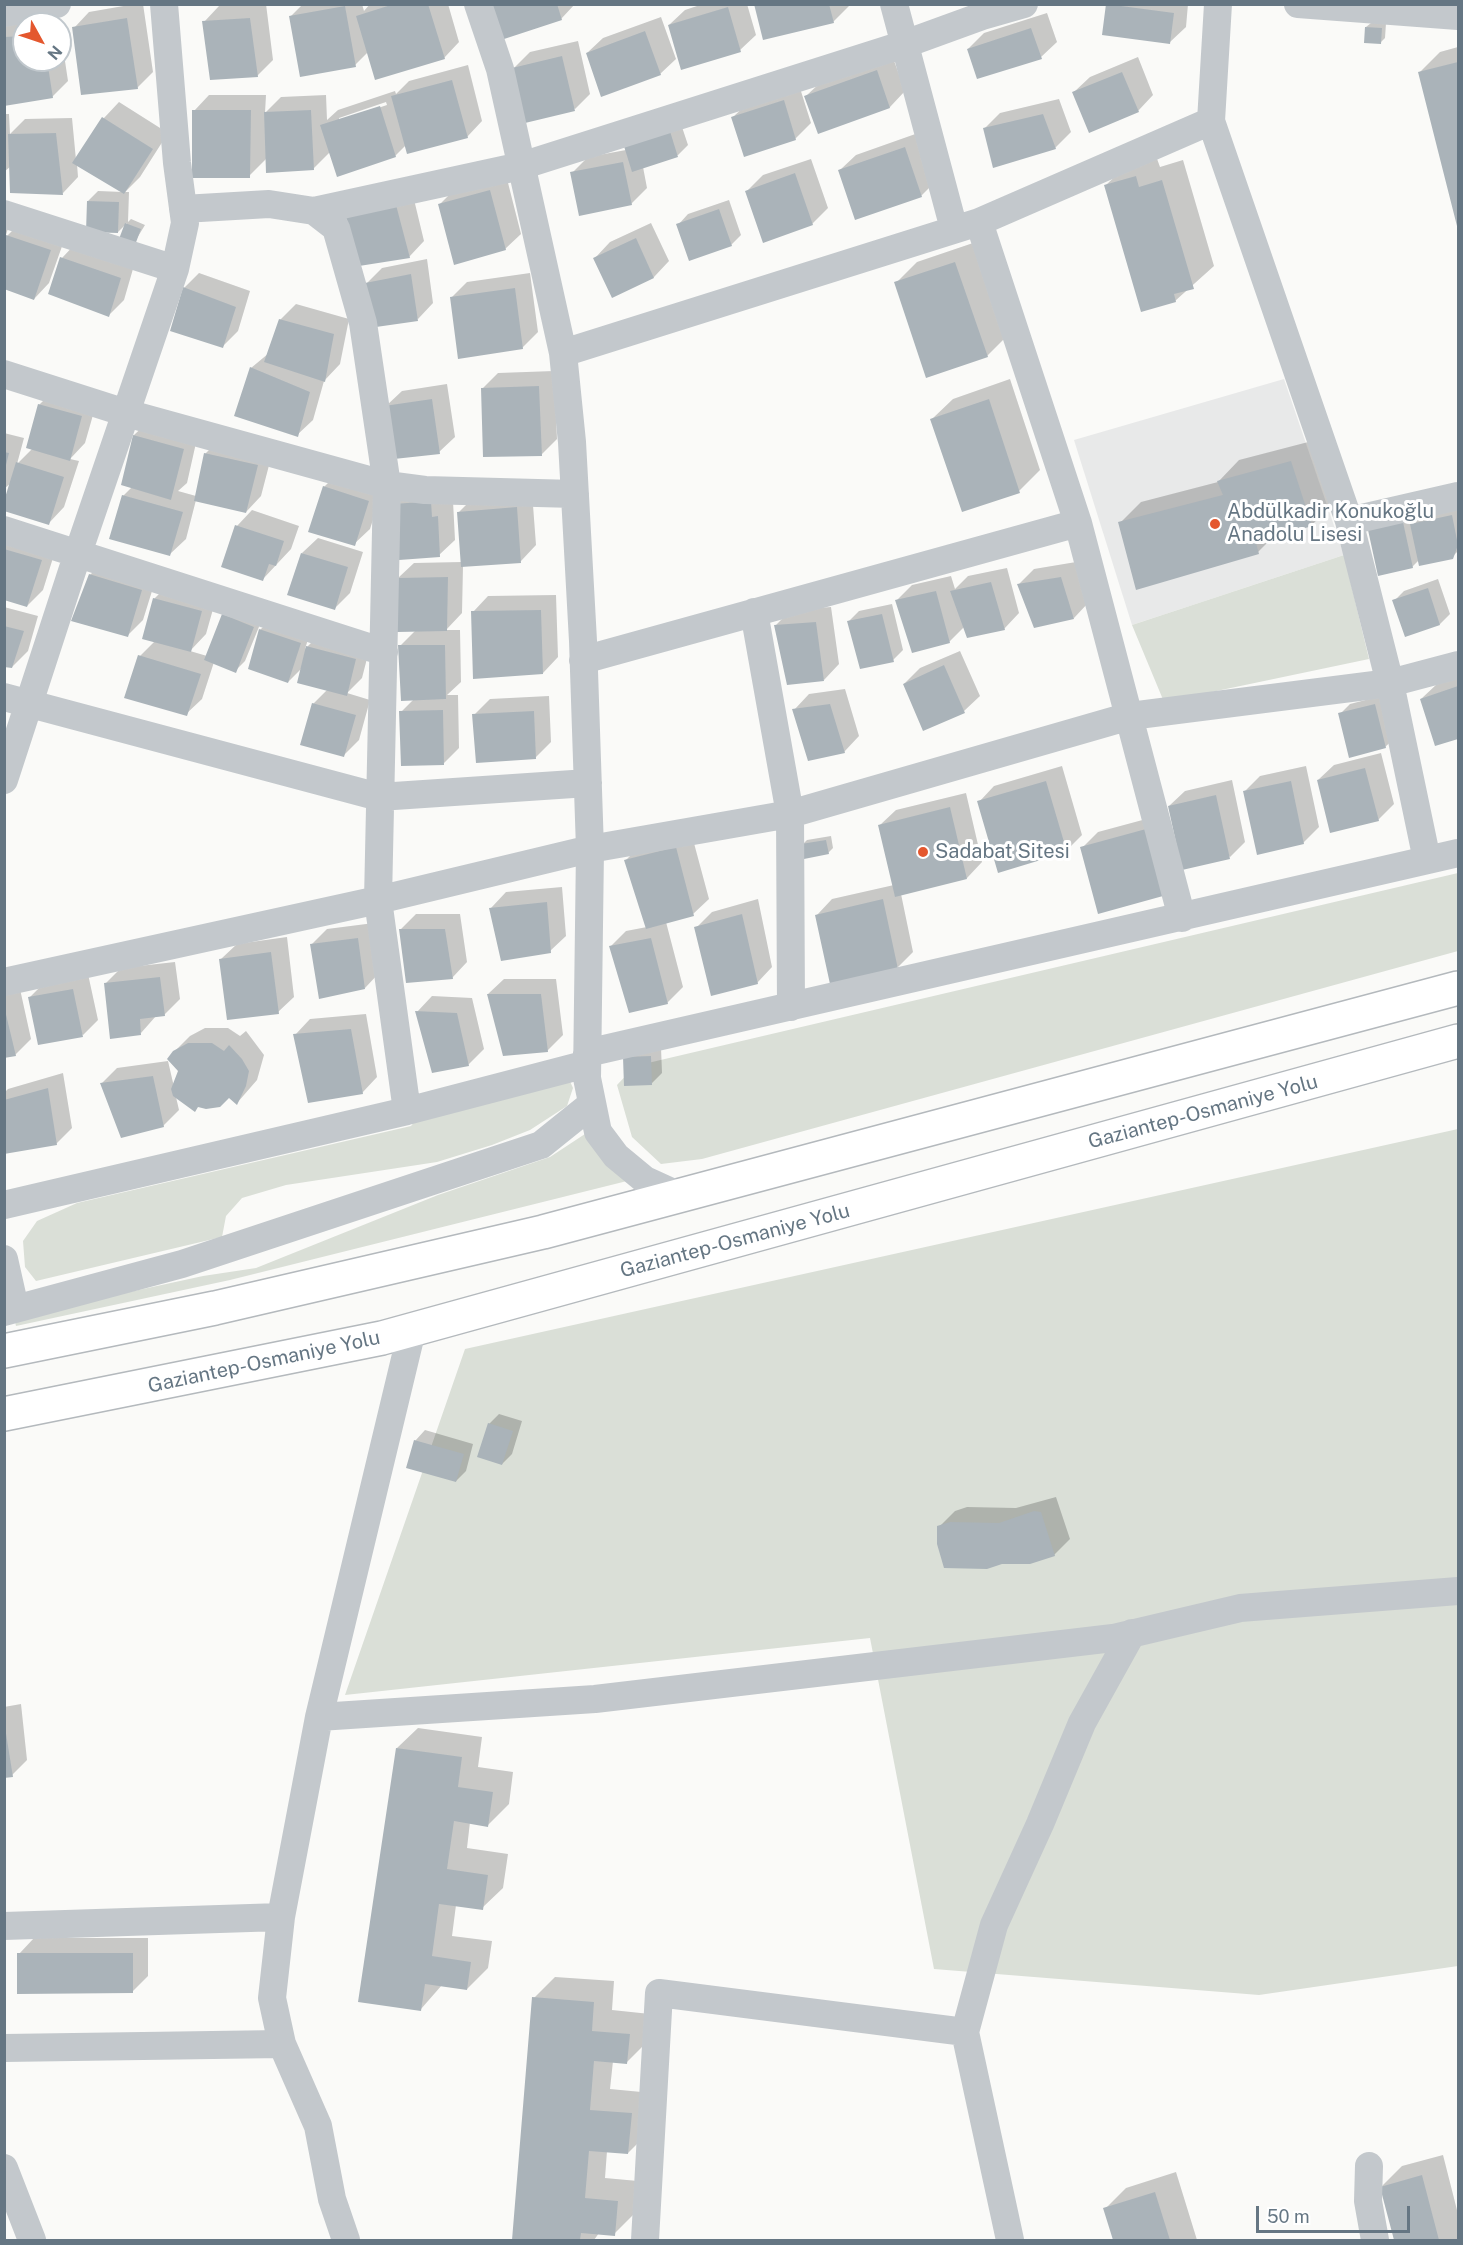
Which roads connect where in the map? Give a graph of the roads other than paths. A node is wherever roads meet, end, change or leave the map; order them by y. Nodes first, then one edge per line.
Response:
1 (164, 4) edge
2 (478, 4) edge
3 (894, 4) edge
4 (1024, 4) edge
5 (1218, 4) edge
6 (1298, 4) edge
7 (50, 5) edge
8 (4, 13) edge
9 (1458, 16) edge
10 (905, 44) junction
11 (1211, 121) junction
12 (521, 166) junction
13 (183, 209) junction
14 (314, 211) junction
15 (4, 213) edge
16 (966, 225) junction
17 (175, 269) junction
18 (563, 353) junction
19 (4, 374) edge
20 (126, 413) junction
21 (387, 485) junction
22 (575, 494) junction
23 (1458, 496) edge
24 (1349, 521) junction
25 (1077, 523) junction
26 (4, 530) edge
27 (78, 553) junction
28 (754, 612) junction
29 (384, 652) junction
30 (584, 660) junction
31 (1458, 665) edge
32 (1390, 683) junction
33 (16, 700) edge
34 (1130, 716) junction
35 (4, 780) edge
36 (588, 783) junction
37 (379, 797) junction
38 (790, 814) junction
39 (590, 849) junction
40 (1458, 853) edge
41 (1427, 860) junction
42 (378, 900) junction
43 (1182, 918) junction
44 (4, 982) edge
45 (1458, 988) edge
46 (791, 1007) junction
47 (1458, 1041) edge
48 (587, 1059) junction
49 (592, 1104) junction
50 (407, 1111) junction
51 (680, 1196) junction
52 (4, 1205) edge
53 (4, 1259) edge
54 (10, 1310) edge
55 (412, 1330) junction
56 (4, 1351) edge
57 (4, 1414) edge
58 (1458, 1591) edge
59 (1132, 1634) junction
60 (319, 1717) junction
61 (281, 1917) junction
62 (4, 1926) edge
63 (965, 2032) junction
64 (282, 2044) junction
65 (4, 2048) edge
66 (1369, 2166) dead end
67 (4, 2168) edge
68 (32, 2241) edge
69 (346, 2241) edge
70 (645, 2241) edge
71 (1010, 2241) edge
72 (1375, 2241) edge

1 - 13 street
2 - 12 street
3 - 10 street
4 - 10 street
5 - 11 street
6 - 9 street
7 - 8 street
10 - 12 street
10 - 16 street
11 - 16 street
11 - 24 street
12 - 14 street
12 - 18 street
13 - 14 street
13 - 17 street
14 - 21 street
15 - 17 street
16 - 18 street
16 - 25 street
17 - 20 street
18 - 22 street
19 - 20 street
20 - 21 street
20 - 27 street
21 - 22 street
21 - 29 street
22 - 30 street
23 - 24 street
24 - 32 street
25 - 28 street
25 - 34 street
26 - 27 street
27 - 29 street
27 - 33 street
28 - 30 street
28 - 38 street
29 - 37 street
30 - 36 street
31 - 32 street
32 - 34 street
32 - 41 street
33 - 35 street
33 - 37 street
34 - 38 street
34 - 43 street
36 - 37 street
36 - 39 street
37 - 42 street
38 - 39 street
38 - 46 street
39 - 42 street
39 - 48 street
40 - 41 street
41 - 43 street
42 - 44 street
42 - 50 street
43 - 46 street
45 - 51 highway
46 - 48 street
47 - 55 highway, Gaziantep-Osmaniye Yolu
48 - 49 street
48 - 50 street
49 - 51 street
49 - 54 street
50 - 52 street
51 - 56 highway
53 - 54 street
55 - 57 highway, Gaziantep-Osmaniye Yolu
55 - 60 street
58 - 59 street
59 - 60 street
59 - 63 street
60 - 61 street
61 - 62 street
61 - 64 street
63 - 70 street
63 - 71 street
64 - 65 street
64 - 69 street
66 - 72 street
67 - 68 street

